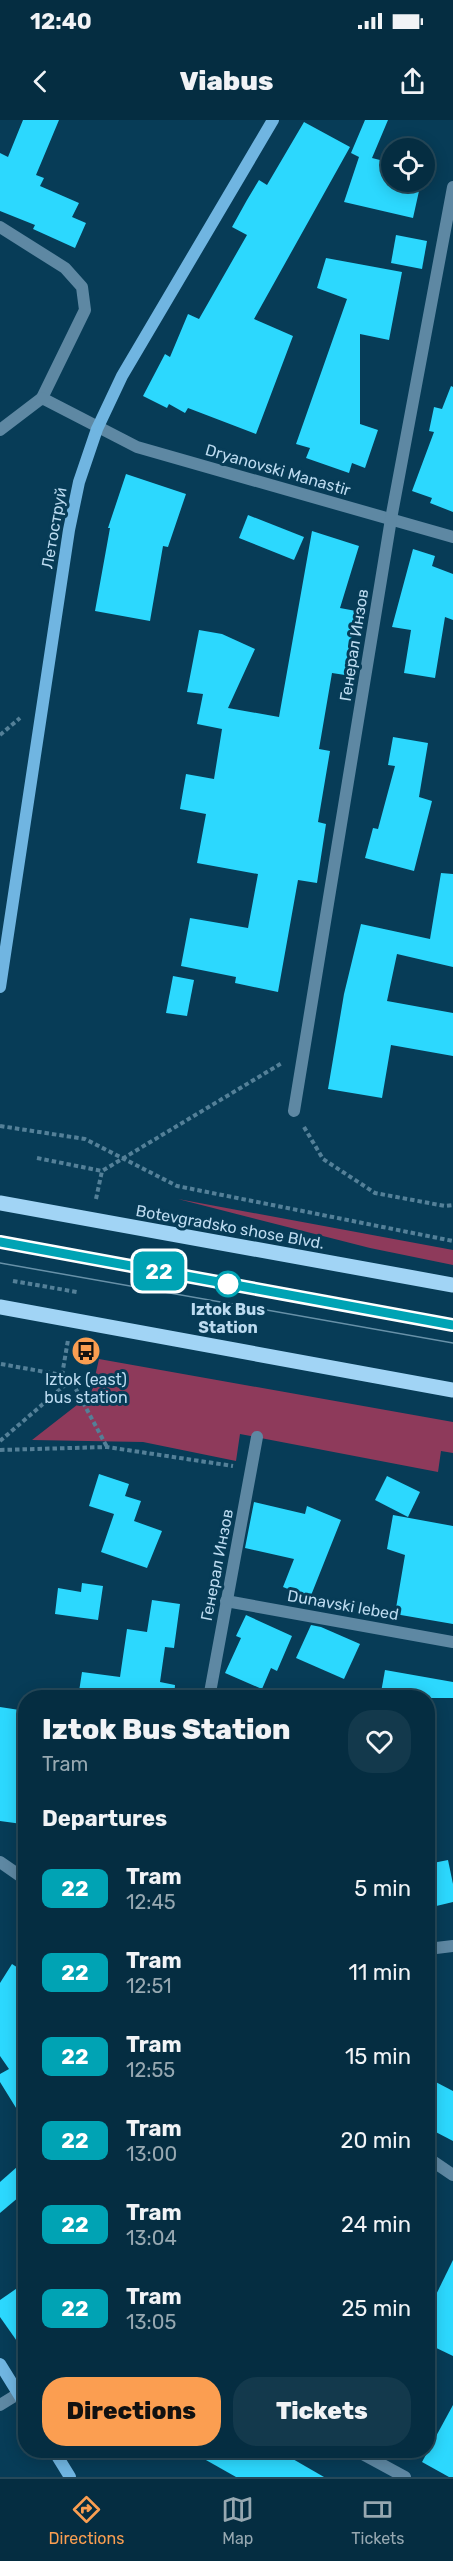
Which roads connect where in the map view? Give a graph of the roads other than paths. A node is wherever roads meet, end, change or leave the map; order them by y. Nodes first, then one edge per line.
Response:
1 (273, 120) edge
2 (453, 187) edge
3 (0, 228) edge
4 (42, 398) junction
5 (0, 429) edge
6 (97, 429) junction
7 (391, 519) junction
8 (453, 537) edge
9 (5, 919) edge
10 (0, 987) edge
11 (294, 1111) road end
12 (0, 1203) edge
13 (453, 1285) edge
14 (0, 1307) edge
15 (453, 1390) edge
16 (257, 1437) dead end
17 (226, 1601) junction
18 (453, 1642) edge
19 (210, 1690) edge
20 (0, 1862) edge
21 (18, 1874) edge
22 (453, 1946) edge
23 (435, 1948) edge
24 (435, 2163) edge
25 (453, 2175) edge
26 (0, 2364) edge
27 (18, 2387) edge
28 (18, 2394) edge
29 (0, 2405) edge
30 (58, 2458) edge
31 (370, 2458) edge
32 (70, 2477) edge
33 (405, 2477) edge

1 - 6 street, Летоструй
2 - 7 street, Генерал Инзов
3 - 4 street
4 - 5 street
4 - 6 street, Dryanovski Manastir
6 - 7 street, Dryanovski Manastir
6 - 9 street, Летоструй
7 - 8 street, Dryanovski Manastir
7 - 11 street, Генерал Инзов
9 - 10 street, Летоструй
12 - 13 main road, Botevgradsko shose Blvd.
14 - 15 main road
16 - 17 street, Генерал Инзов
17 - 18 street, Dunavski lebed
17 - 19 street, Генерал Инзов
20 - 21 street
22 - 23 street
24 - 25 street
26 - 27 street
28 - 29 street
30 - 32 street
31 - 33 street

